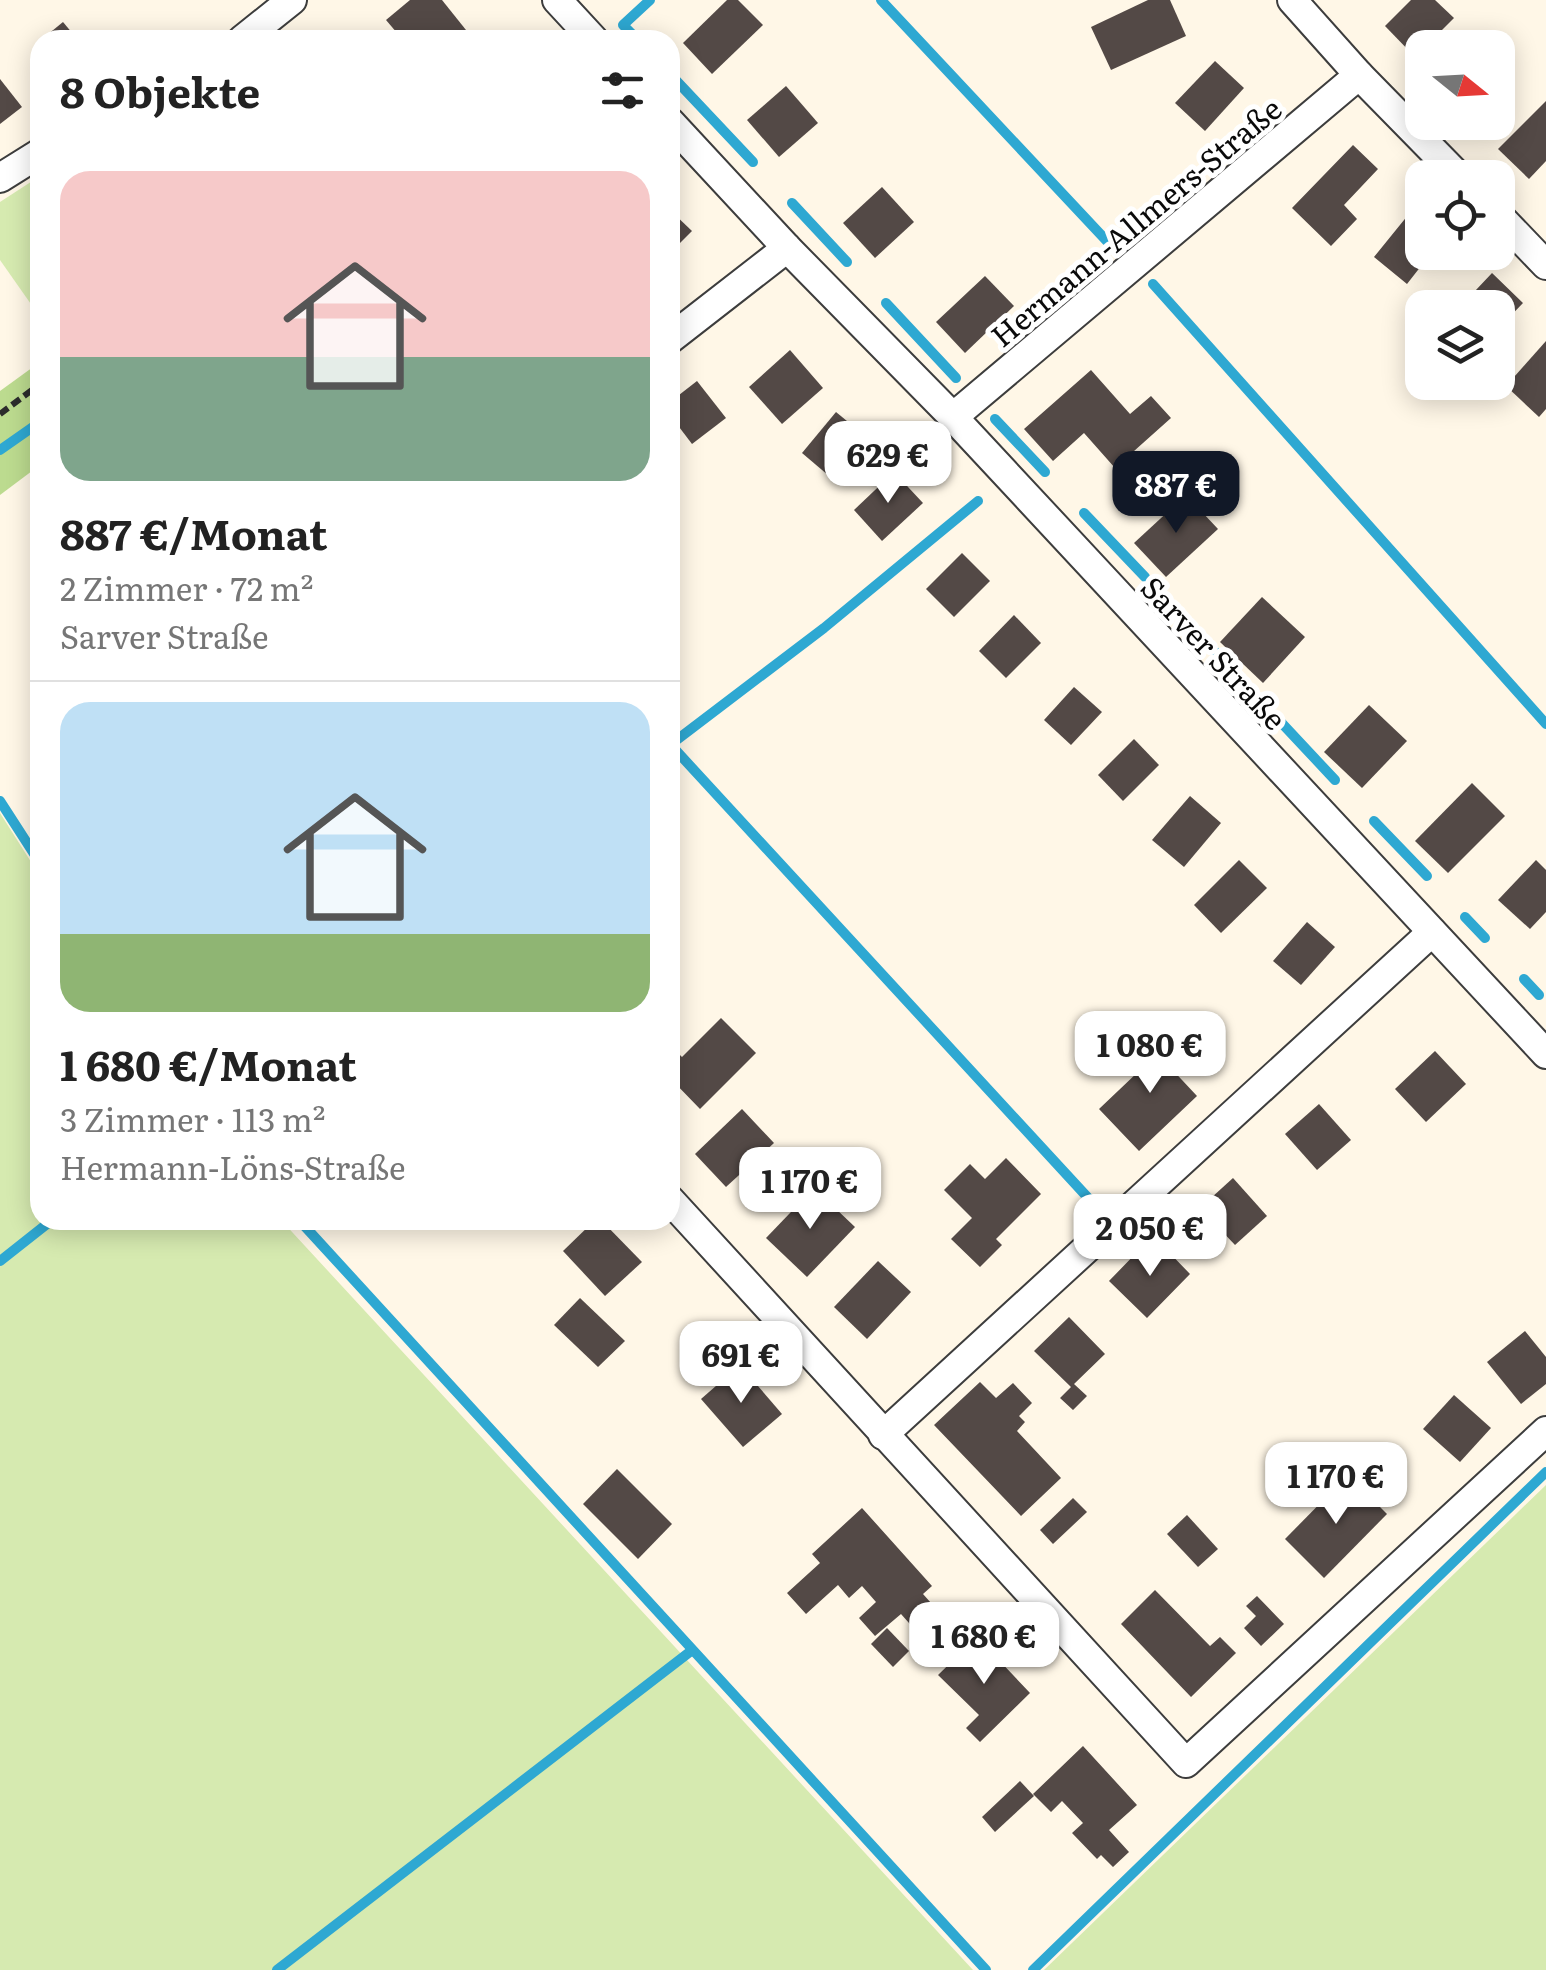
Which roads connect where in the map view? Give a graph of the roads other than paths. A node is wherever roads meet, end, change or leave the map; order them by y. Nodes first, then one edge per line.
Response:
1 (292, 0) edge
2 (557, 0) edge
3 (1292, 0) edge
4 (254, 30) edge
5 (585, 30) edge
6 (1359, 75) junction
7 (680, 133) edge
8 (30, 159) edge
9 (1442, 160) edge
10 (0, 178) edge
11 (1515, 233) edge
12 (787, 248) junction
13 (1546, 265) edge
14 (680, 331) edge
15 (953, 417) junction
16 (1432, 932) junction
17 (1546, 1054) edge
18 (680, 1211) edge
19 (1546, 1431) edge
20 (884, 1434) junction

1 - 4 street
2 - 5 street
3 - 6 street
6 - 9 street
6 - 15 street, Hermann-Allmers-Straße
7 - 12 street, Sarver Straße
8 - 10 street
11 - 13 street
12 - 14 street
12 - 15 street, Sarver Straße
15 - 16 street, Sarver Straße
16 - 17 street, Sarver Straße
16 - 20 street
18 - 20 street
19 - 20 street

